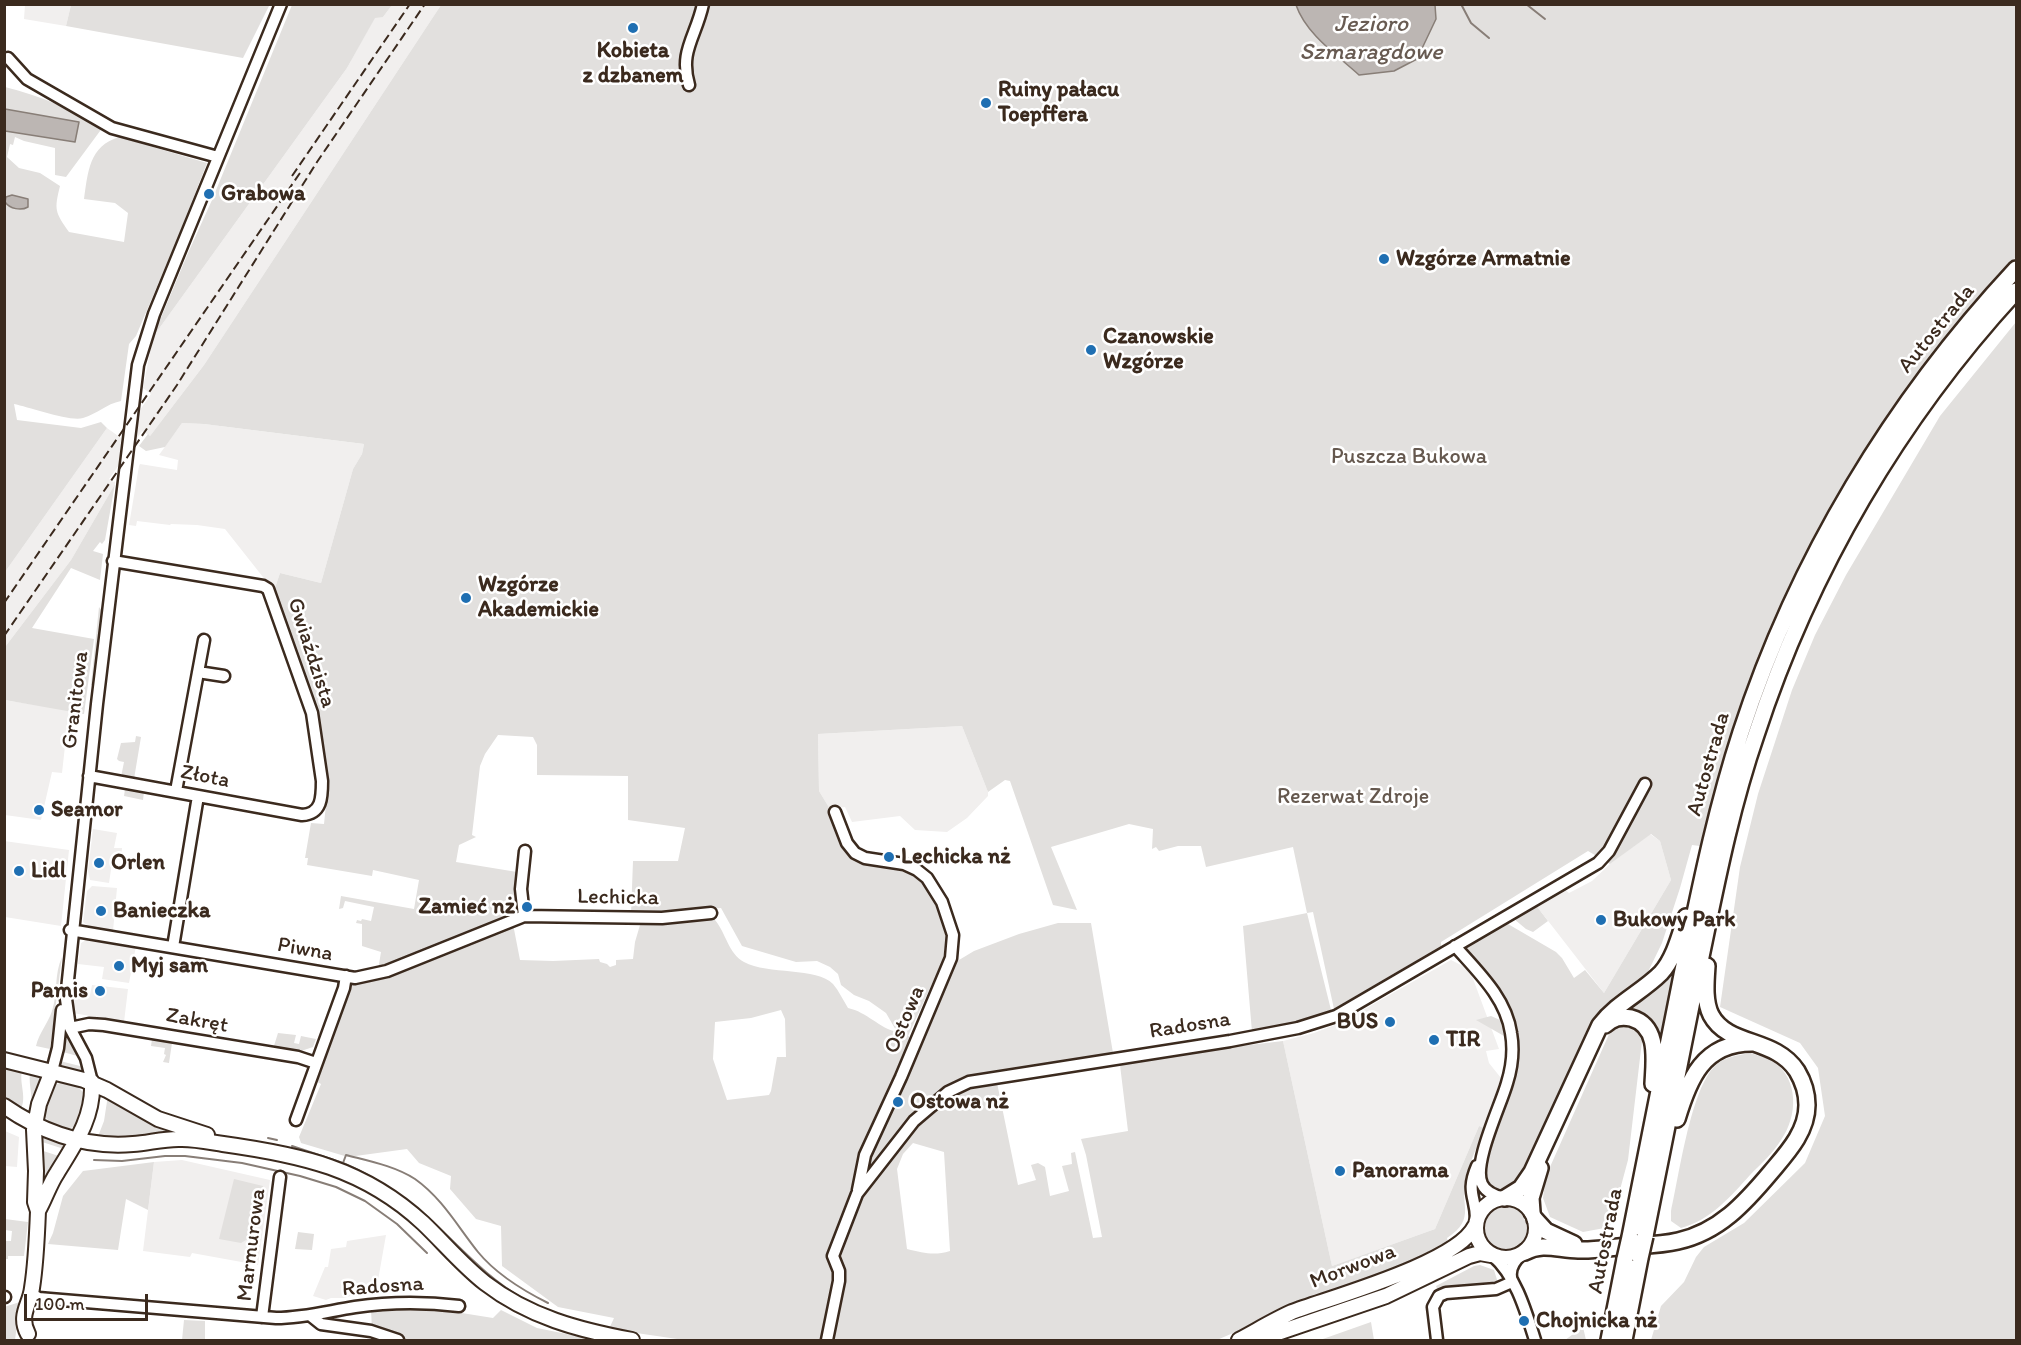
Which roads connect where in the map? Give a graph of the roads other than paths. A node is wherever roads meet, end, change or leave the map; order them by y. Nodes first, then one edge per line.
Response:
1 (281, 4) edge
2 (703, 4) edge
3 (8, 58) dead end
4 (689, 85) dead end
5 (218, 157) junction
6 (2016, 269) edge
7 (2016, 291) edge
8 (1840, 524) junction
9 (1828, 545) junction
10 (113, 561) junction
11 (204, 640) dead end
12 (198, 672) junction
13 (224, 676) dead end
14 (89, 776) junction
15 (1645, 784) dead end
16 (176, 791) junction
17 (198, 796) junction
18 (835, 812) dead end
19 (314, 813) joint
20 (1709, 846) junction
21 (525, 851) dead end
22 (1710, 912) junction
23 (711, 913) dead end
24 (524, 916) junction
25 (72, 930) junction
26 (1455, 946) junction
27 (173, 947) junction
28 (346, 976) junction
29 (66, 999) junction
30 (70, 1028) junction
31 (1594, 1036) junction
32 (1757, 1043) junction
33 (4, 1060) edge
34 (316, 1063) junction
35 (52, 1071) junction
36 (92, 1083) junction
37 (4, 1106) edge
38 (296, 1120) dead end
39 (34, 1124) junction
40 (1651, 1132) junction
41 (1548, 1139) junction
42 (77, 1141) junction
43 (1485, 1146) junction
44 (252, 1148) junction
45 (280, 1177) dead end
46 (857, 1194) junction
47 (1505, 1198) junction
48 (1652, 1199) junction
49 (38, 1211) junction
50 (1533, 1215) junction
51 (1476, 1224) junction
52 (1637, 1236) junction
53 (1600, 1248) junction
54 (1524, 1253) junction
55 (1492, 1256) junction
56 (1633, 1259) junction
57 (1512, 1282) junction
58 (31, 1294) junction
59 (459, 1306) dead end
60 (311, 1316) junction
61 (262, 1317) junction
62 (28, 1337) edge
63 (398, 1341) edge
64 (632, 1341) edge
65 (827, 1341) edge
66 (1239, 1341) edge
67 (1257, 1341) edge
68 (1437, 1341) edge
69 (1535, 1341) edge
70 (1609, 1341) edge
71 (1624, 1341) edge

1 - 5 street, Granitowa
2 - 4 street
3 - 5 street
5 - 10 street, Granitowa
6 - 8 highway, Autostrada
7 - 8 highway, Autostrada
8 - 9 highway, Autostrada
9 - 20 highway, Autostrada
9 - 22 highway, Autostrada
10 - 14 street, Granitowa
10 - 19 street, Gwiaździsta
11 - 12 street
12 - 13 street
12 - 16 street
14 - 16 street, Złota
14 - 25 street, Granitowa
15 - 26 street, Radosna
16 - 17 street, Złota
17 - 19 street, Złota
17 - 27 street
18 - 46 street, Ostowa
20 - 31 highway
20 - 40 highway, Autostrada
21 - 24 street
22 - 32 highway
22 - 48 highway, Autostrada
23 - 24 street, Lechicka
24 - 28 street, Piwna
25 - 27 street, Piwna
25 - 29 street, Granitowa
26 - 43 street
26 - 46 street, Radosna
27 - 28 street, Piwna
28 - 34 street
29 - 30 street, Granitowa
29 - 35 street, Granitowa
30 - 34 street, Zakręt
30 - 36 street, Granitowa
31 - 40 highway
31 - 41 highway
32 - 48 highway
32 - 53 highway
33 - 35 main road
34 - 38 street
35 - 36 main road
35 - 39 main road
36 - 42 main road
36 - 44 main road
37 - 39 main road
39 - 42 main road
39 - 49 main road
40 - 52 highway, Autostrada
41 - 47 highway
41 - 50 highway
42 - 44 main road
42 - 49 main road
43 - 47 street
43 - 51 street
44 - 64 main road
45 - 61 street, Marmurowa
46 - 65 street, Radosna
47 - 50 main road
47 - 51 main road
48 - 52 highway, Autostrada
49 - 58 main road
50 - 53 highway
50 - 54 main road
51 - 55 main road
51 - 66 main road, Morwowa
52 - 56 highway, Autostrada, bridge
53 - 54 highway
54 - 55 main road
54 - 57 street
55 - 57 street
55 - 67 main road, Morwowa
56 - 70 highway, Autostrada
56 - 71 highway, Autostrada
57 - 68 street
57 - 69 street
58 - 61 street, Marmurowa
58 - 62 main road
59 - 60 street, Radosna
60 - 61 street, Marmurowa
60 - 63 street

